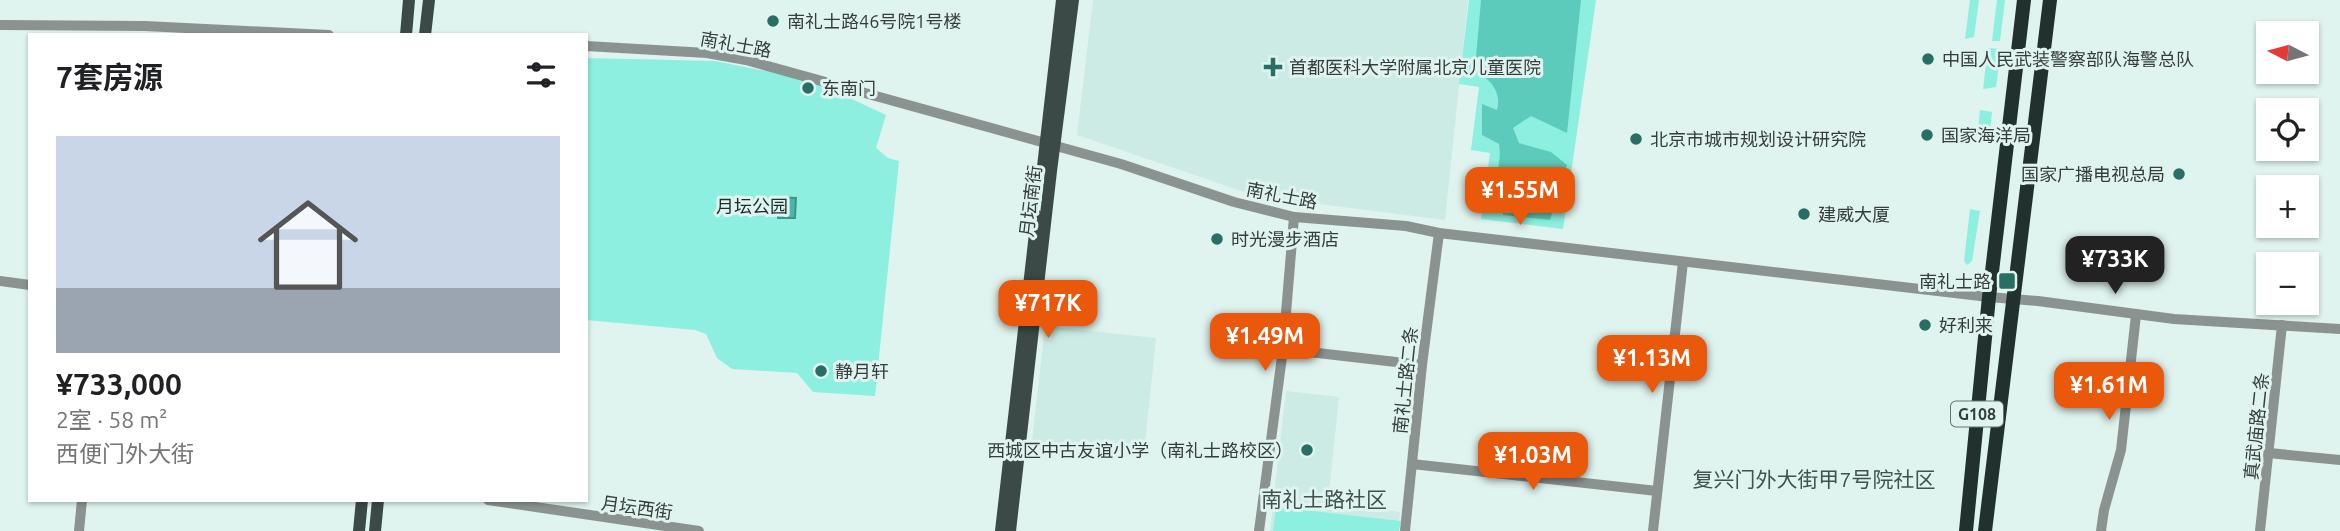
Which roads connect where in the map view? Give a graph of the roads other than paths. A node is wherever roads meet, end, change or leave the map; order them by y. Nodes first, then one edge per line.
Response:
1 (409, 0) edge
2 (429, 0) edge
3 (1062, 0) edge
4 (1073, 0) edge
5 (2024, 0) edge
6 (2050, 0) edge
7 (0, 25) edge
8 (288, 33) edge
9 (406, 33) edge
10 (425, 33) edge
11 (588, 46) edge
12 (1050, 144) junction
13 (1294, 217) junction
14 (1439, 233) junction
15 (1683, 262) junction
16 (0, 281) edge
17 (28, 285) edge
18 (1989, 297) junction
19 (2014, 299) junction
20 (2136, 315) junction
21 (2282, 325) junction
22 (2340, 329) edge
23 (1283, 349) junction
24 (1422, 365) junction
25 (2269, 453) junction
26 (2340, 460) edge
27 (1412, 464) junction
28 (1657, 491) junction
29 (82, 502) edge
30 (362, 502) edge
31 (378, 502) edge
32 (502, 502) edge
33 (79, 531) edge
34 (359, 531) edge
35 (375, 531) edge
36 (699, 531) edge
37 (1001, 531) edge
38 (1010, 531) edge
39 (1259, 531) edge
40 (1405, 531) edge
41 (1653, 531) edge
42 (1966, 531) edge
43 (1985, 531) edge
44 (2101, 531) edge
45 (2260, 531) edge

1 - 9 main road
2 - 10 main road
3 - 12 main road, 月坛南街
4 - 12 main road, 月坛南街
5 - 18 highway, G108
6 - 19 highway, G108
7 - 8 street
11 - 12 street, 南礼士路
12 - 13 street, 南礼士路
12 - 37 main road, 月坛南街
12 - 38 main road, 月坛南街
13 - 14 street, 南礼士路
13 - 23 street
14 - 15 street, 南礼士路
14 - 24 street, 南礼士路二条
15 - 18 street, 南礼士路
15 - 28 street
16 - 17 street
18 - 19 street, 南礼士路
18 - 42 highway, G108
19 - 20 street, 南礼士路
19 - 43 highway, G108
20 - 21 street, 南礼士路
20 - 44 street
21 - 22 street, 南礼士路
21 - 25 street, 真武庙路二条
23 - 24 street
23 - 39 street
24 - 27 street, 南礼士路二条
25 - 26 street
25 - 45 street, 真武庙路二条
27 - 28 street
27 - 40 street, 南礼士路二条
28 - 41 street
29 - 33 street
30 - 34 main road
31 - 35 main road
32 - 36 street, 月坛西街

